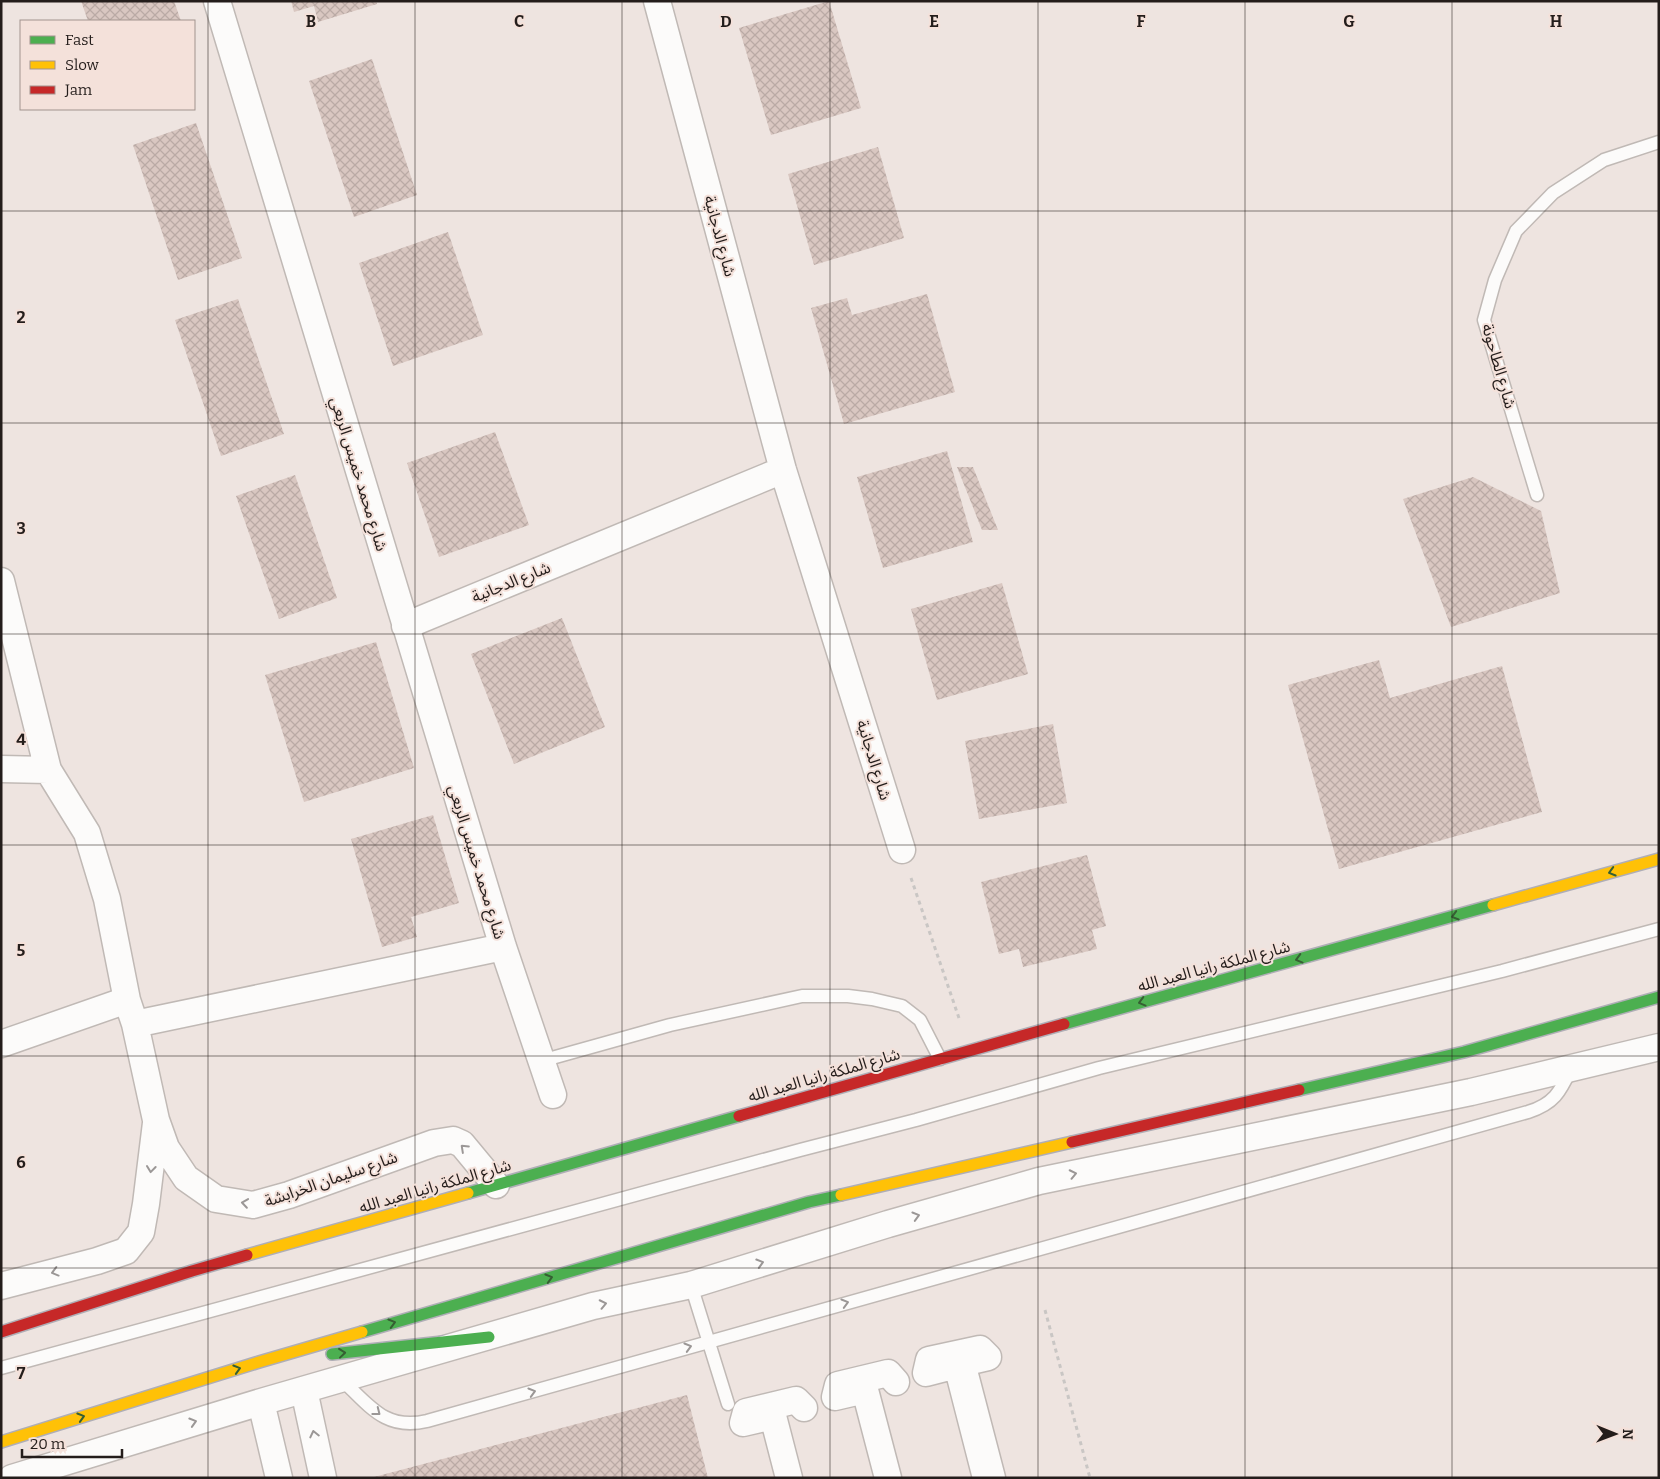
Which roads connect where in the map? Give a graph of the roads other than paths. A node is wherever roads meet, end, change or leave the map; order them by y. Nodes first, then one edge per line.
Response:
1 (217, 1) edge
2 (657, 1) edge
3 (1659, 142) edge
4 (783, 470) junction
5 (1537, 495) dead end
6 (1, 580) edge
7 (405, 626) junction
8 (1, 769) edge
9 (48, 770) junction
10 (902, 850) road end
11 (1659, 859) edge
12 (1659, 929) edge
13 (502, 947) junction
14 (1659, 997) edge
15 (131, 1012) junction
16 (1, 1044) edge
17 (1659, 1047) edge
18 (940, 1059) junction
19 (541, 1061) junction
20 (1572, 1068) junction
21 (553, 1095) dead end
22 (156, 1120) junction
23 (496, 1185) junction
24 (691, 1285) junction
25 (1, 1286) edge
26 (1, 1332) edge
27 (489, 1337) junction
28 (707, 1342) junction
29 (258, 1362) junction
30 (1, 1368) edge
31 (341, 1380) junction
32 (304, 1390) junction
33 (261, 1402) junction
34 (728, 1404) dead end
35 (1, 1442) edge
36 (12, 1478) edge
37 (279, 1478) edge
38 (323, 1478) edge
39 (789, 1478) edge
40 (796, 1478) edge
41 (888, 1478) edge
42 (894, 1478) edge
43 (986, 1478) edge
44 (992, 1478) edge

1 - 7 street, شارع محمد خميس الربعي
2 - 4 street, شارع الدجانية
3 - 5 lane, شارع الطاحونة
4 - 7 street, شارع الدجانية
4 - 10 street, شارع الدجانية
6 - 9 street, شارع سليمان الخرابشة
7 - 13 street, شارع محمد خميس الربعي
8 - 9 street
9 - 15 street, شارع سليمان الخرابشة
11 -> 18 main road, شارع الملكة رانيا العبد الله
12 - 30 lane
13 - 15 street, شارع محمد خميس الربعي
13 - 19 street, شارع محمد خميس الربعي
29 -> 14 main road
15 - 16 street, شارع محمد خميس الربعي
15 - 22 street, شارع سليمان الخرابشة
17 - 20 street
18 - 19 lane
18 - 23 main road, شارع الملكة رانيا العبد الله
19 - 21 street, شارع محمد خميس الربعي
24 -> 20 street
28 -> 20 lane
23 -> 22 street, شارع سليمان الخرابشة
22 -> 25 street, شارع سليمان الخرابشة
23 - 26 main road, شارع الملكة رانيا العبد الله
27 -> 24 street
24 - 28 lane
29 -> 27 main road
27 - 31 street
31 -> 28 lane
28 - 34 lane
35 -> 29 main road
31 - 32 street
32 - 33 street
38 -> 32 street
36 -> 33 street
33 - 37 street
39 - 40 street
41 - 42 street
43 - 44 street

